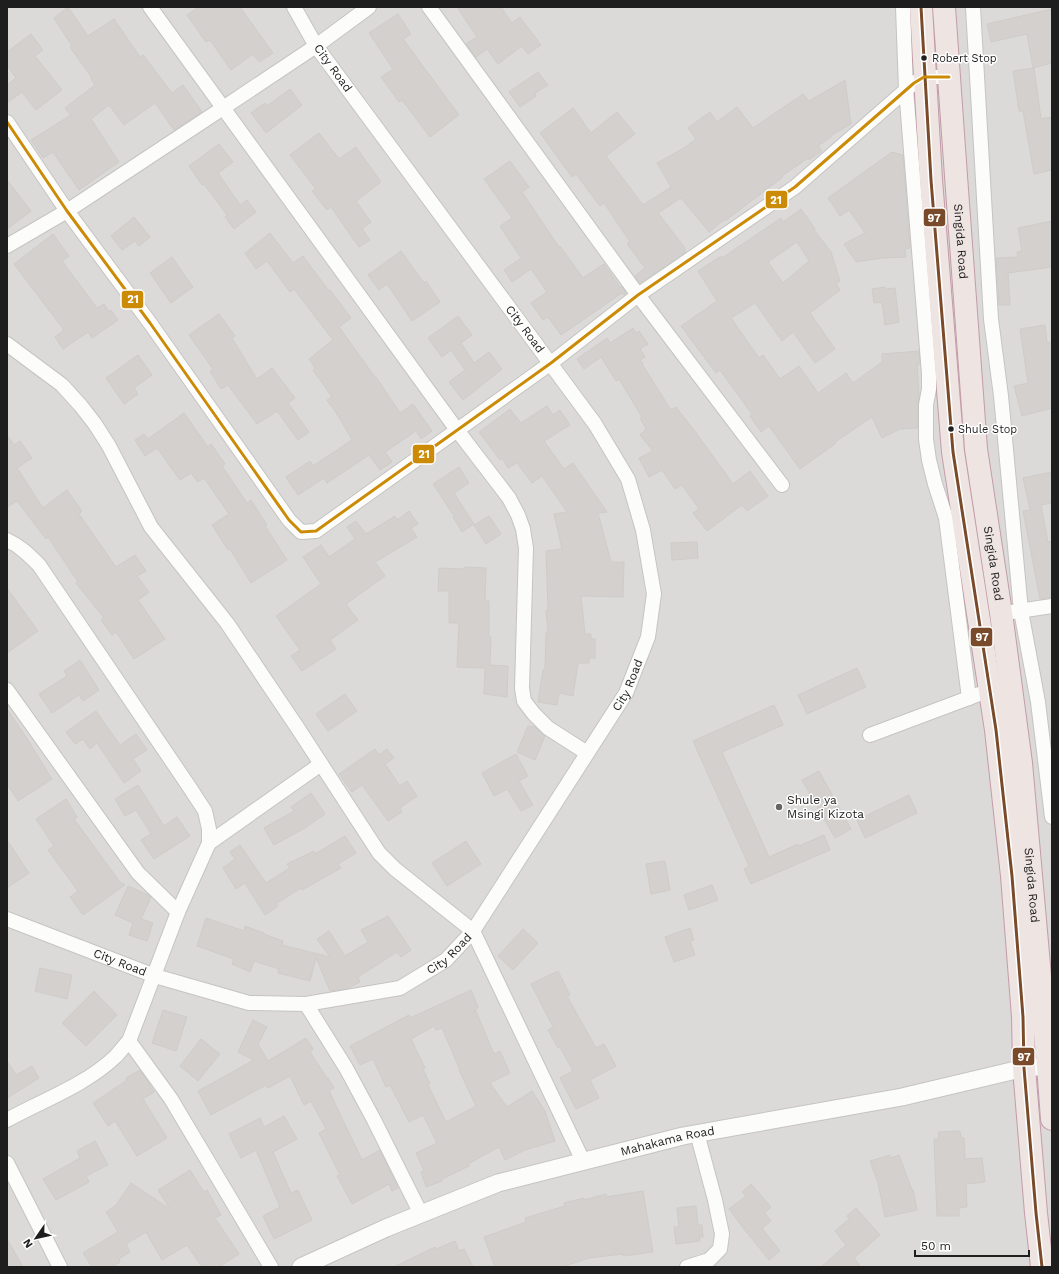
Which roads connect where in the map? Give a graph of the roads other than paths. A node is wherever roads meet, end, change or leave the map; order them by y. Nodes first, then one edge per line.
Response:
1 (150, 7) edge
2 (294, 7) edge
3 (369, 7) edge
4 (429, 7) edge
5 (903, 7) edge
6 (921, 7) edge
7 (944, 7) edge
8 (973, 7) edge
9 (316, 46) junction
10 (949, 76) junction
11 (924, 77) junction
12 (906, 89) junction
13 (223, 108) junction
14 (7, 122) edge
15 (67, 210) junction
16 (7, 246) edge
17 (638, 295) junction
18 (7, 344) edge
19 (551, 363) junction
20 (458, 430) junction
21 (782, 485) dead end
22 (7, 540) edge
23 (1052, 606) edge
24 (1011, 612) junction
25 (7, 690) edge
26 (990, 690) junction
27 (969, 698) junction
28 (870, 735) dead end
29 (587, 753) junction
30 (321, 764) junction
31 (1052, 817) edge
32 (209, 843) junction
33 (178, 912) junction
34 (7, 919) edge
35 (473, 931) junction
36 (1028, 944) junction
37 (155, 976) junction
38 (306, 1004) junction
39 (129, 1041) junction
40 (1048, 1066) junction
41 (1024, 1068) junction
42 (1052, 1119) edge
43 (7, 1120) edge
44 (697, 1133) junction
45 (584, 1161) junction
46 (7, 1163) edge
47 (421, 1214) junction
48 (60, 1267) edge
49 (271, 1267) edge
50 (301, 1267) edge
51 (687, 1267) edge
52 (1042, 1267) edge

1 - 13 street
2 - 9 street, City Road
3 - 9 street
4 - 17 street
5 - 12 street
6 - 11 highway, Singida Road
7 - 10 highway, Singida Road
8 - 24 street
9 - 13 street
9 - 19 street, City Road
10 - 11 street
10 - 24 highway, Singida Road
11 - 12 street
11 - 26 highway, Singida Road
12 - 17 street
12 - 27 street
13 - 15 street
13 - 20 street
14 - 15 street
15 - 16 street
15 - 20 street
17 - 19 street
17 - 21 street
18 - 30 street
19 - 20 street
19 - 29 street, City Road
20 - 29 street
22 - 32 street
23 - 24 street
24 - 31 street
24 - 36 highway, Singida Road
25 - 33 street
26 - 27 street
26 - 36 highway, Singida Road
27 - 28 street
29 - 35 street, City Road
30 - 32 street
30 - 35 street
32 - 33 street
33 - 37 street
34 - 37 street, City Road
35 - 38 street, City Road
35 - 45 street
36 - 40 highway, Singida Road
36 - 41 highway, Singida Road
37 - 38 street, City Road
37 - 39 street
38 - 47 street
39 - 43 street
39 - 49 street
40 - 41 street, Mahakama Road
40 - 42 highway, Singida Road
41 - 44 street, Mahakama Road
41 - 52 highway, Singida Road
44 - 45 street, Mahakama Road
44 - 51 street
45 - 47 street, Mahakama Road
46 - 48 street
47 - 50 street, Mahakama Road

